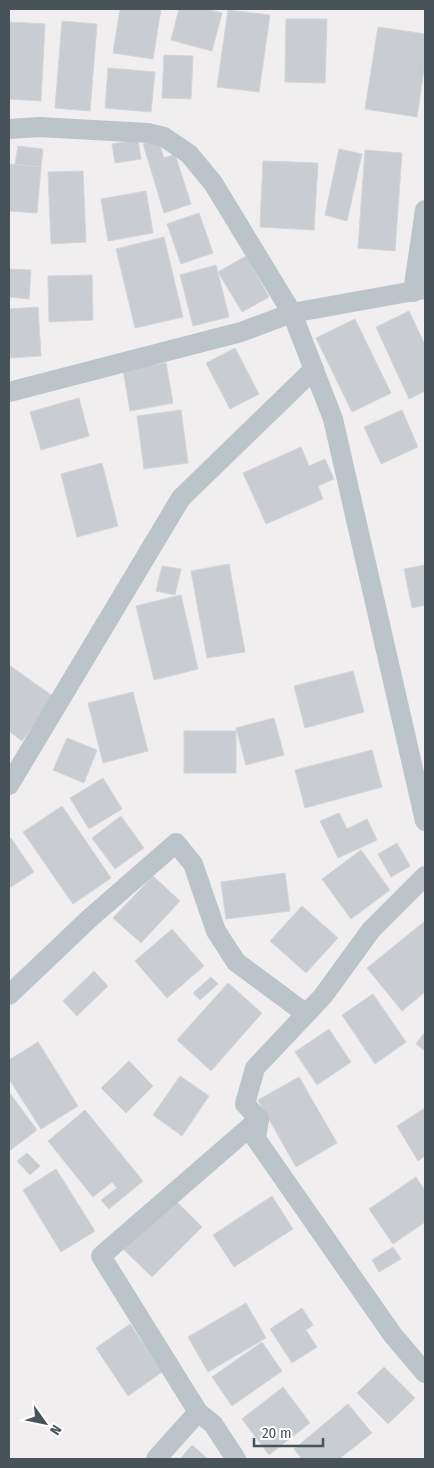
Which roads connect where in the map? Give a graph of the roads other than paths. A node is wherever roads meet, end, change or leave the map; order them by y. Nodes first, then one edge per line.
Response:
1 (9, 129) edge
2 (425, 210) edge
3 (419, 290) edge
4 (292, 313) junction
5 (314, 369) junction
6 (9, 392) edge
7 (9, 784) edge
8 (425, 822) edge
9 (425, 876) edge
10 (9, 995) edge
11 (305, 1013) junction
12 (259, 1119) junction
13 (425, 1373) edge
14 (198, 1412) junction
15 (156, 1459) edge
16 (236, 1459) edge

1 - 4 street
2 - 3 street
3 - 4 street
4 - 5 street
4 - 6 street
5 - 7 street
5 - 8 street
9 - 11 street
10 - 11 street
11 - 12 street
12 - 13 street
12 - 14 street
14 - 15 street
14 - 16 street

